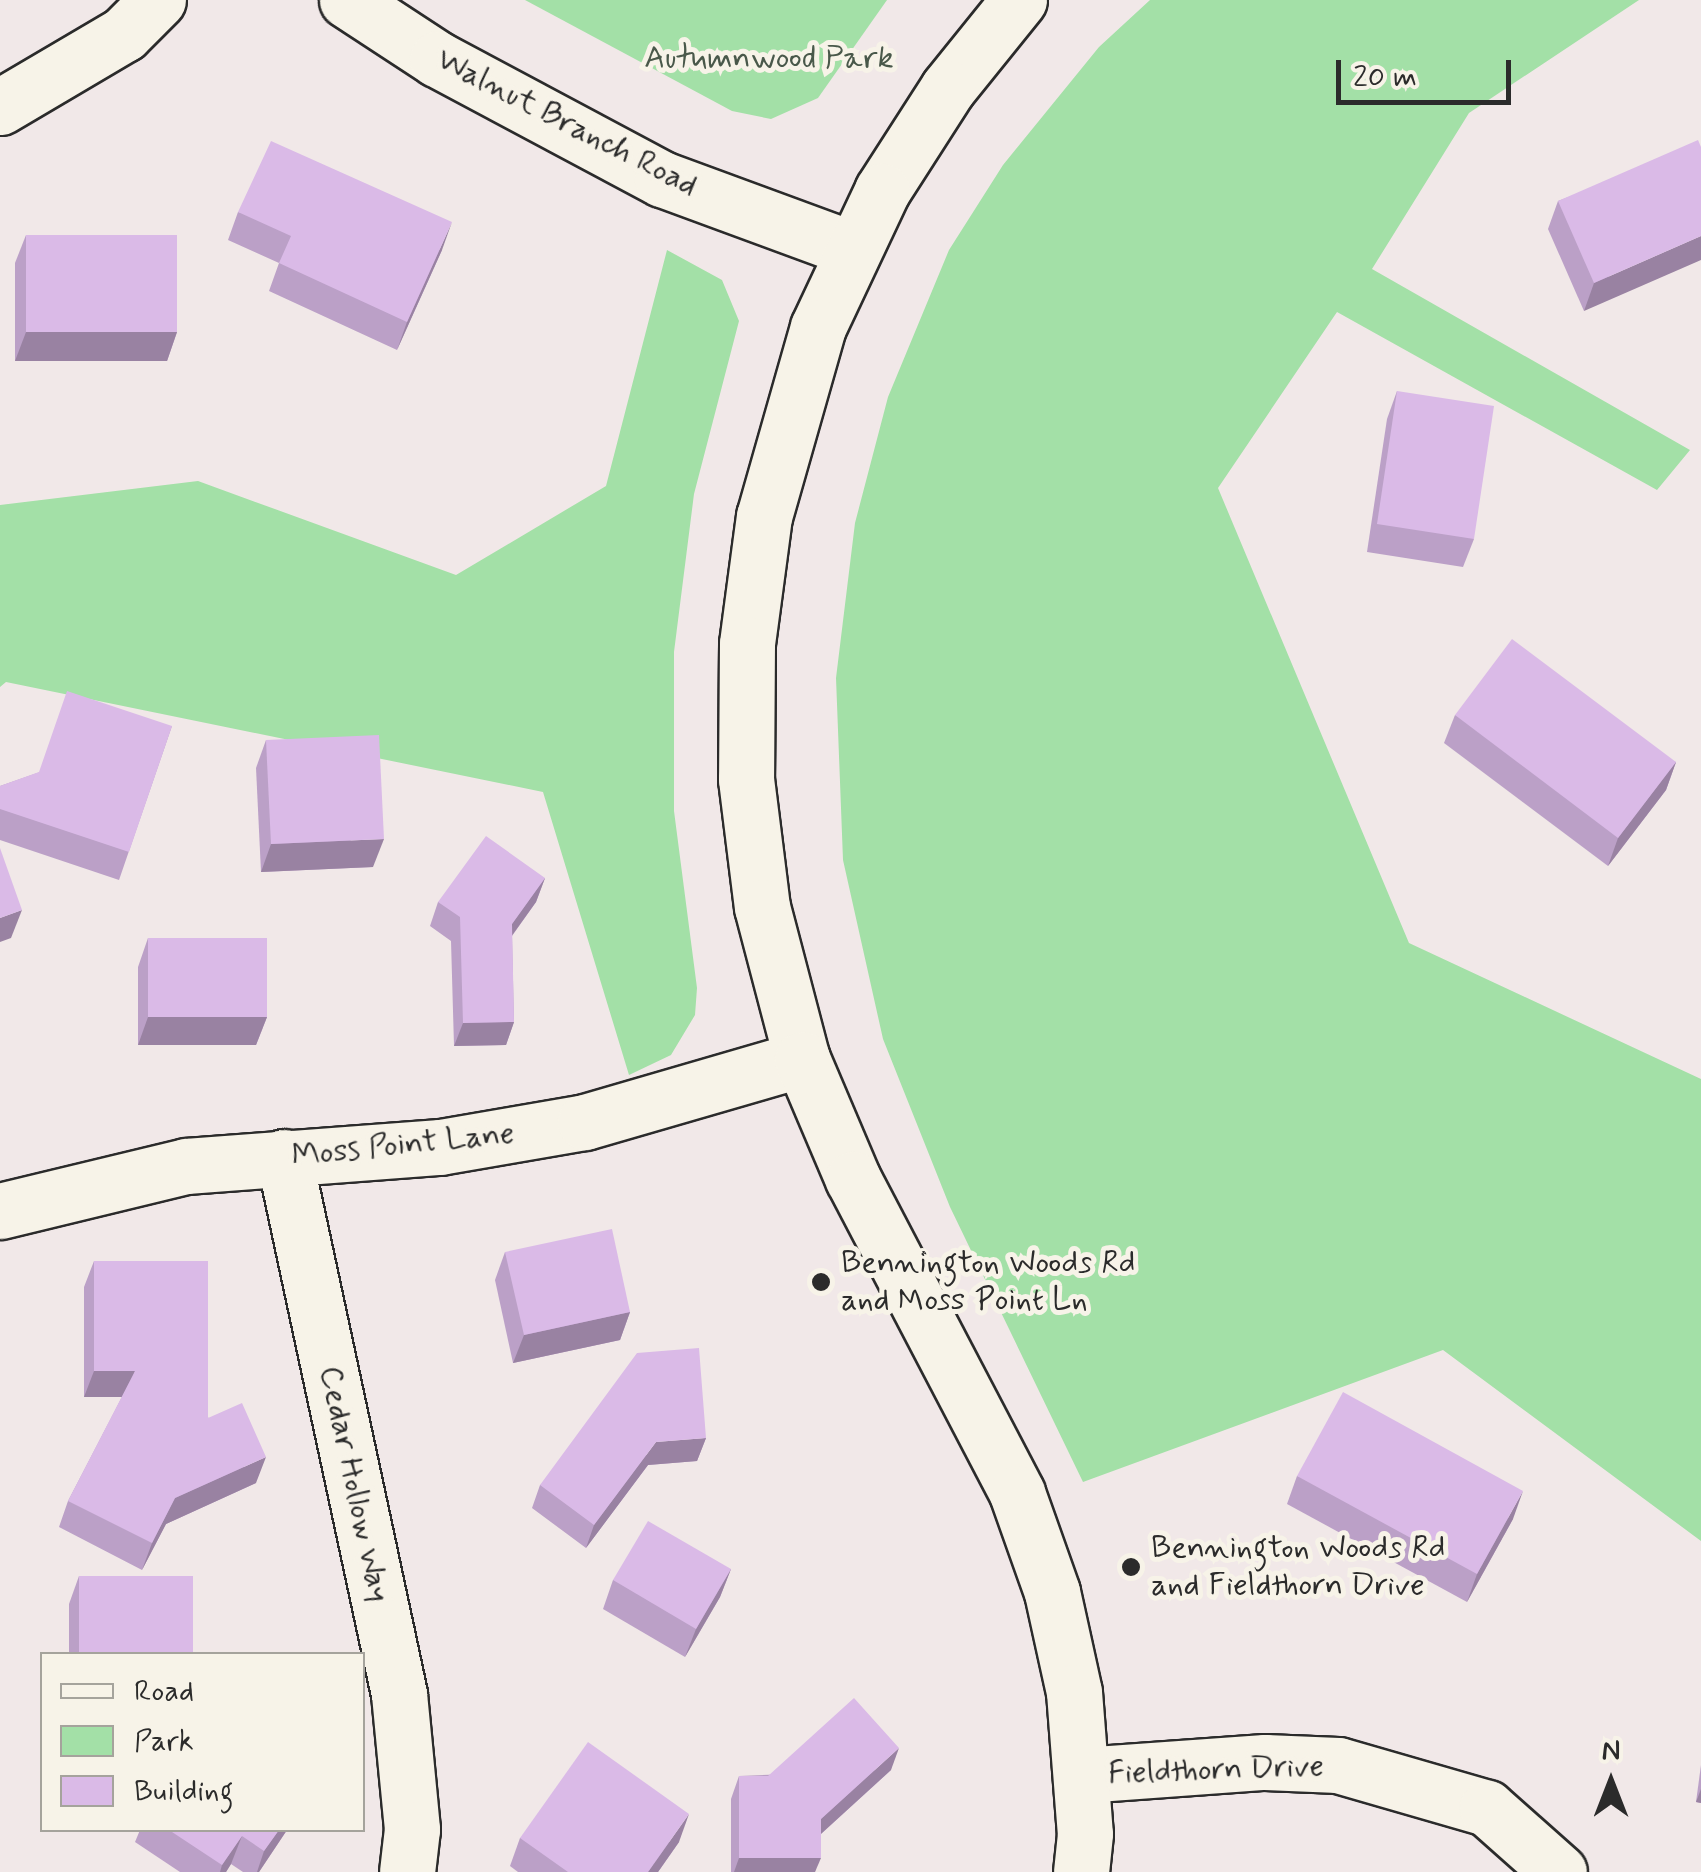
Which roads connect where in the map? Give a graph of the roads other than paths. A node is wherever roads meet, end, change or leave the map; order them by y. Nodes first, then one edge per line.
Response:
1 (158, 0) edge
2 (348, 0) edge
3 (1020, 0) edge
4 (0, 107) edge
5 (852, 250) junction
6 (802, 1059) junction
7 (284, 1158) junction
8 (0, 1211) edge
9 (1082, 1775) junction
10 (408, 1872) edge
11 (1081, 1872) edge
12 (1559, 1872) edge

1 - 4 street
2 - 5 street, Walnut Branch Road
3 - 5 street
5 - 6 street
6 - 7 street, Moss Point Lane
6 - 9 street
7 - 8 street, Moss Point Lane
7 - 10 street, Cedar Hollow Way
9 - 11 street
9 - 12 street, Fieldthorn Drive

